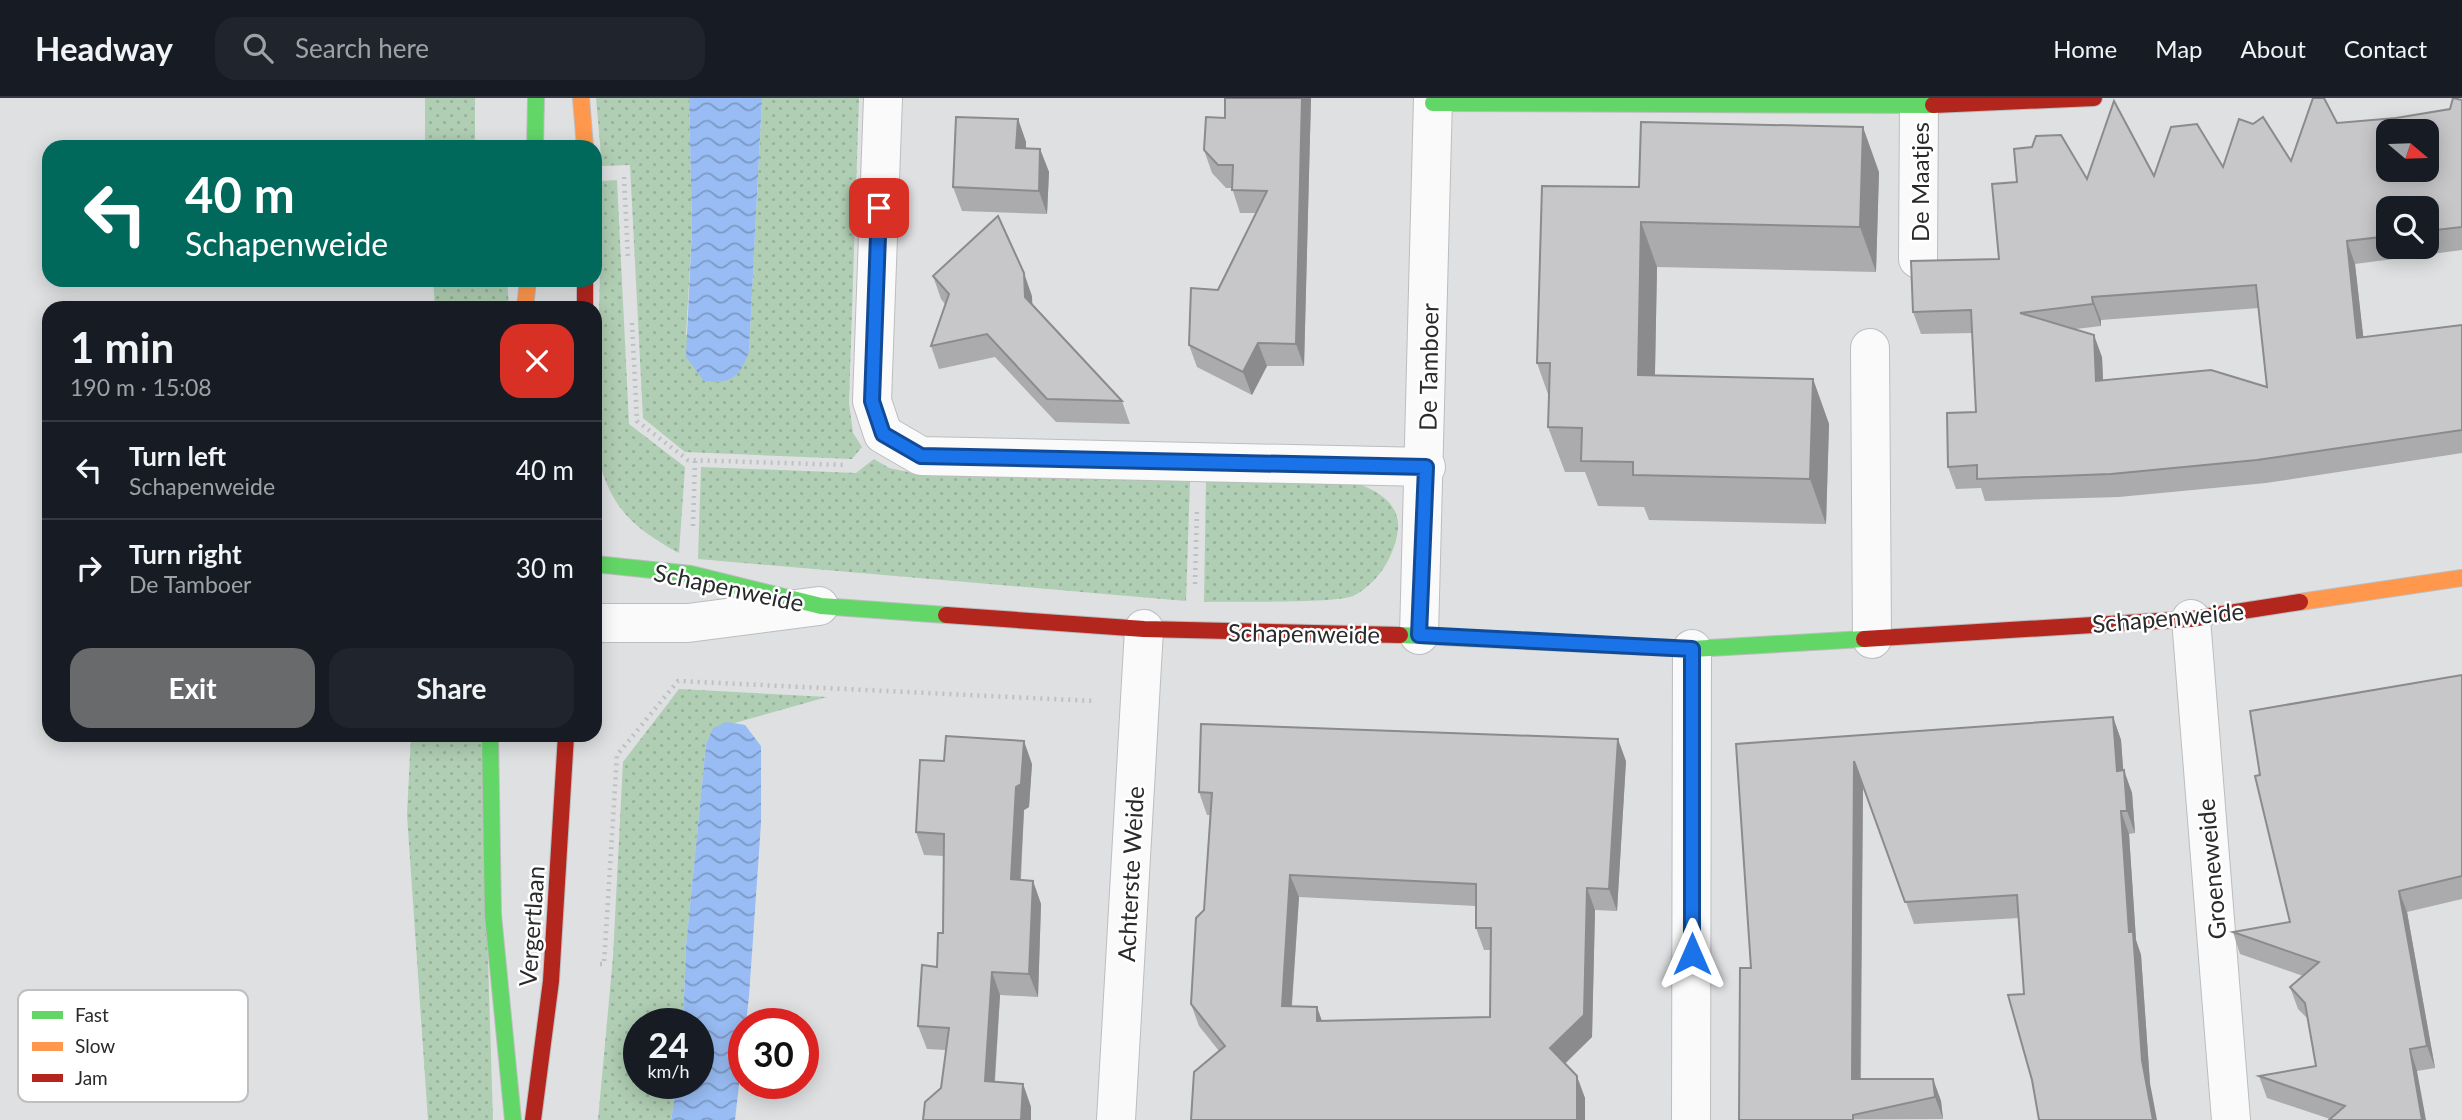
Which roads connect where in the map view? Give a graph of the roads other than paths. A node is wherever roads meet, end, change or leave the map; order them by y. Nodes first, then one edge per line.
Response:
1 (536, 98) edge
2 (582, 98) edge
3 (883, 98) edge
4 (2094, 98) edge
5 (1433, 101) edge
6 (1938, 102) edge
7 (535, 140) edge
8 (585, 140) edge
9 (1919, 259) edge
10 (1870, 348) dead end
11 (1426, 467) junction
12 (602, 565) edge
13 (2462, 578) edge
14 (821, 606) junction
15 (2191, 619) junction
16 (602, 623) edge
17 (1144, 629) junction
18 (1419, 635) junction
19 (1871, 639) junction
20 (1692, 649) junction
21 (490, 742) edge
22 (566, 742) edge
23 (513, 1120) edge
24 (533, 1120) edge
25 (1116, 1120) edge
26 (1691, 1120) edge
27 (2231, 1120) edge

1 - 7 street
2 - 8 street
3 - 11 street
4 - 6 street, De Maatjes
5 - 6 street, De Maatjes
5 - 11 street, De Tamboer
6 - 9 street, De Maatjes
10 - 19 street
11 - 18 street, De Tamboer
12 - 14 street, Schapenweide
13 - 15 street, Schapenweide
14 - 16 street, Schapenweide
14 - 17 street, Schapenweide
15 - 19 street, Schapenweide
15 - 27 street, Groeneweide
17 - 18 street, Schapenweide
17 - 25 street, Achterste Weide
18 - 20 street, Schapenweide
19 - 20 street, Schapenweide
20 - 26 street
21 - 23 street, Vergertlaan
22 - 24 street, Vergertlaan

